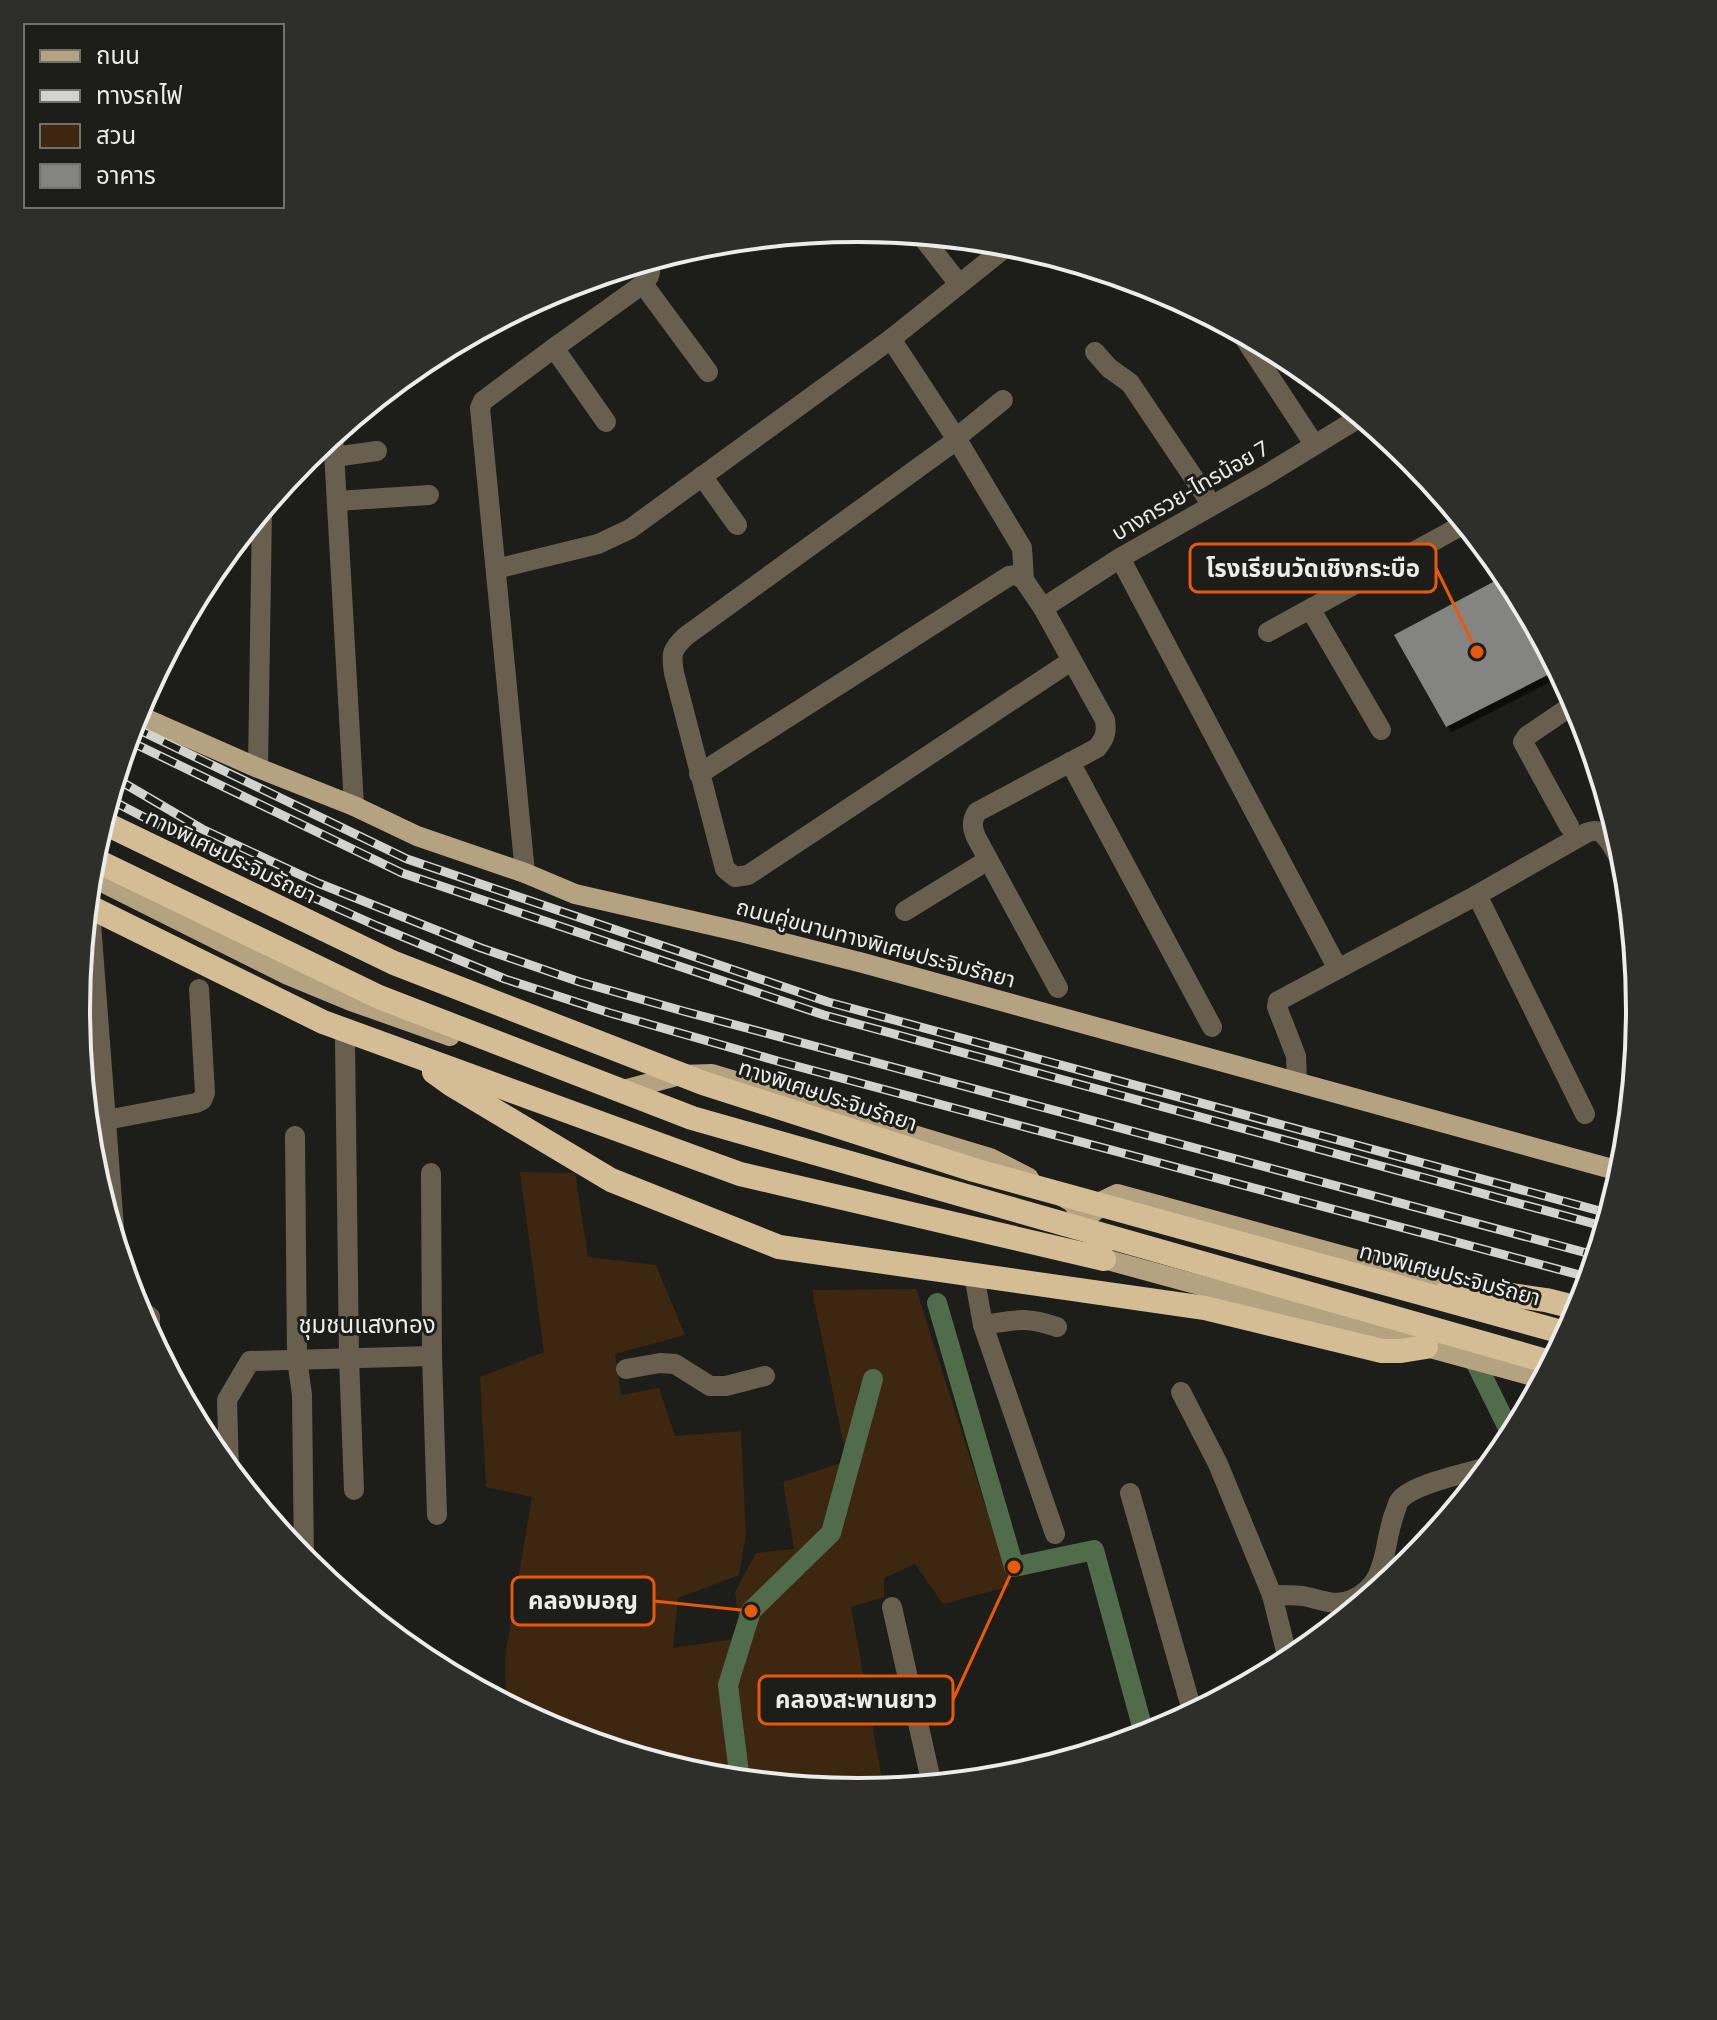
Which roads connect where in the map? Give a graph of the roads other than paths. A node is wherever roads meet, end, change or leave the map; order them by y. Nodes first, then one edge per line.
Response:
1 (929, 245) edge
2 (997, 254) edge
3 (651, 271) edge
4 (643, 284) junction
5 (959, 284) junction
6 (891, 339) junction
7 (554, 348) junction
8 (1252, 350) edge
9 (1095, 352) dead end
10 (708, 372) dead end
11 (1003, 400) dead end
12 (606, 422) dead end
13 (1352, 422) edge
14 (956, 438) junction
15 (1314, 444) junction
16 (334, 449) edge
17 (377, 451) dead end
18 (334, 457) junction
19 (702, 476) junction
20 (429, 495) dead end
21 (337, 501) junction
22 (1212, 505) junction
23 (737, 525) dead end
24 (262, 526) edge
25 (1457, 528) edge
26 (1120, 558) junction
27 (496, 569) junction
28 (1024, 580) junction
29 (1043, 608) junction
30 (1311, 610) junction
31 (1268, 632) dead end
32 (1071, 661) junction
33 (1566, 709) edge
34 (147, 719) edge
35 (1381, 730) dead end
36 (1070, 762) junction
37 (258, 768) junction
38 (699, 774) junction
39 (354, 806) junction
40 (1569, 826) dead end
41 (112, 827) edge
42 (1607, 839) edge
43 (988, 860) junction
44 (104, 864) edge
45 (525, 873) junction
46 (102, 881) edge
47 (1477, 895) junction
48 (905, 911) dead end
49 (96, 918) edge
50 (1338, 969) junction
51 (91, 988) edge
52 (1058, 988) dead end
53 (199, 989) dead end
54 (1212, 1027) dead end
55 (345, 1041) dead end
56 (409, 1054) junction
57 (1297, 1082) junction
58 (95, 1087) edge
59 (1585, 1114) dead end
60 (99, 1120) edge
61 (295, 1136) dead end
62 (1610, 1168) edge
63 (431, 1173) dead end
64 (1090, 1227) junction
65 (1104, 1259) junction
66 (974, 1275) junction
67 (1416, 1292) junction
68 (1568, 1306) edge
69 (1564, 1316) edge
70 (983, 1325) junction
71 (1057, 1327) dead end
72 (1557, 1331) edge
73 (1426, 1347) junction
74 (432, 1356) junction
75 (349, 1358) junction
76 (297, 1359) junction
77 (1543, 1360) edge
78 (626, 1369) dead end
79 (765, 1376) dead end
80 (1534, 1376) edge
81 (1181, 1392) dead end
82 (228, 1449) edge
83 (1473, 1471) edge
84 (354, 1490) dead end
85 (1130, 1493) dead end
86 (437, 1515) dead end
87 (1055, 1534) dead end
88 (304, 1541) edge
89 (1380, 1574) edge
90 (1272, 1595) junction
91 (1349, 1601) edge
92 (892, 1607) dead end
93 (1285, 1649) edge
94 (1190, 1703) edge
95 (930, 1775) edge

1 - 5 street
2 - 5 street
3 - 4 street
4 - 7 street
4 - 10 street
5 - 6 street
6 - 14 street
6 - 19 street
7 - 12 street
7 - 27 street
8 - 15 street
9 - 22 street
11 - 14 street
13 - 15 street, บางกรวย-ไทรน้อย 7
14 - 28 street
14 - 38 street
15 - 22 street, บางกรวย-ไทรน้อย 7
16 - 18 street
17 - 18 street
18 - 21 street
19 - 23 street
19 - 27 street
20 - 21 street
21 - 39 street
22 - 26 street, บางกรวย-ไทรน้อย 7
24 - 37 street
25 - 30 street
26 - 29 street, บางกรวย-ไทรน้อย 7
26 - 50 street
27 - 45 street
28 - 29 street
28 - 38 street
29 - 32 street
30 - 31 street
30 - 35 street
32 - 36 street
32 - 38 street
33 - 40 street
34 - 37 main road, ถนนคู่ขนานทางพิเศษประจิมรัถยา
36 - 43 street
36 - 54 street
37 - 39 main road, ถนนคู่ขนานทางพิเศษประจิมรัถยา
39 - 45 main road, ถนนคู่ขนานทางพิเศษประจิมรัถยา
41 - 67 highway, ทางพิเศษประจิมรัถยา
42 - 47 street
43 - 48 street
43 - 52 street
44 - 77 highway
45 - 57 main road, ถนนคู่ขนานทางพิเศษประจิมรัถยา
46 - 64 main road
47 - 50 street
47 - 59 street
49 - 56 highway
50 - 57 street
51 - 58 street
53 - 60 street
55 - 75 street
56 - 65 highway
56 - 66 highway
57 - 62 main road, ถนนคู่ขนานทางพิเศษประจิมรัถยา
61 - 76 street
63 - 74 street
64 - 65 main road
64 - 69 main road
65 - 73 main road
66 - 70 street
66 - 73 highway
67 - 68 highway
67 - 72 highway, ทางพิเศษประจิมรัถยา
70 - 71 street
70 - 87 street
73 - 80 main road
74 - 75 street
74 - 86 street
75 - 76 street
75 - 84 street
76 - 82 street
76 - 88 street
78 - 79 street
81 - 90 street
83 - 89 street
85 - 94 street
90 - 91 street
90 - 93 street
92 - 95 street

